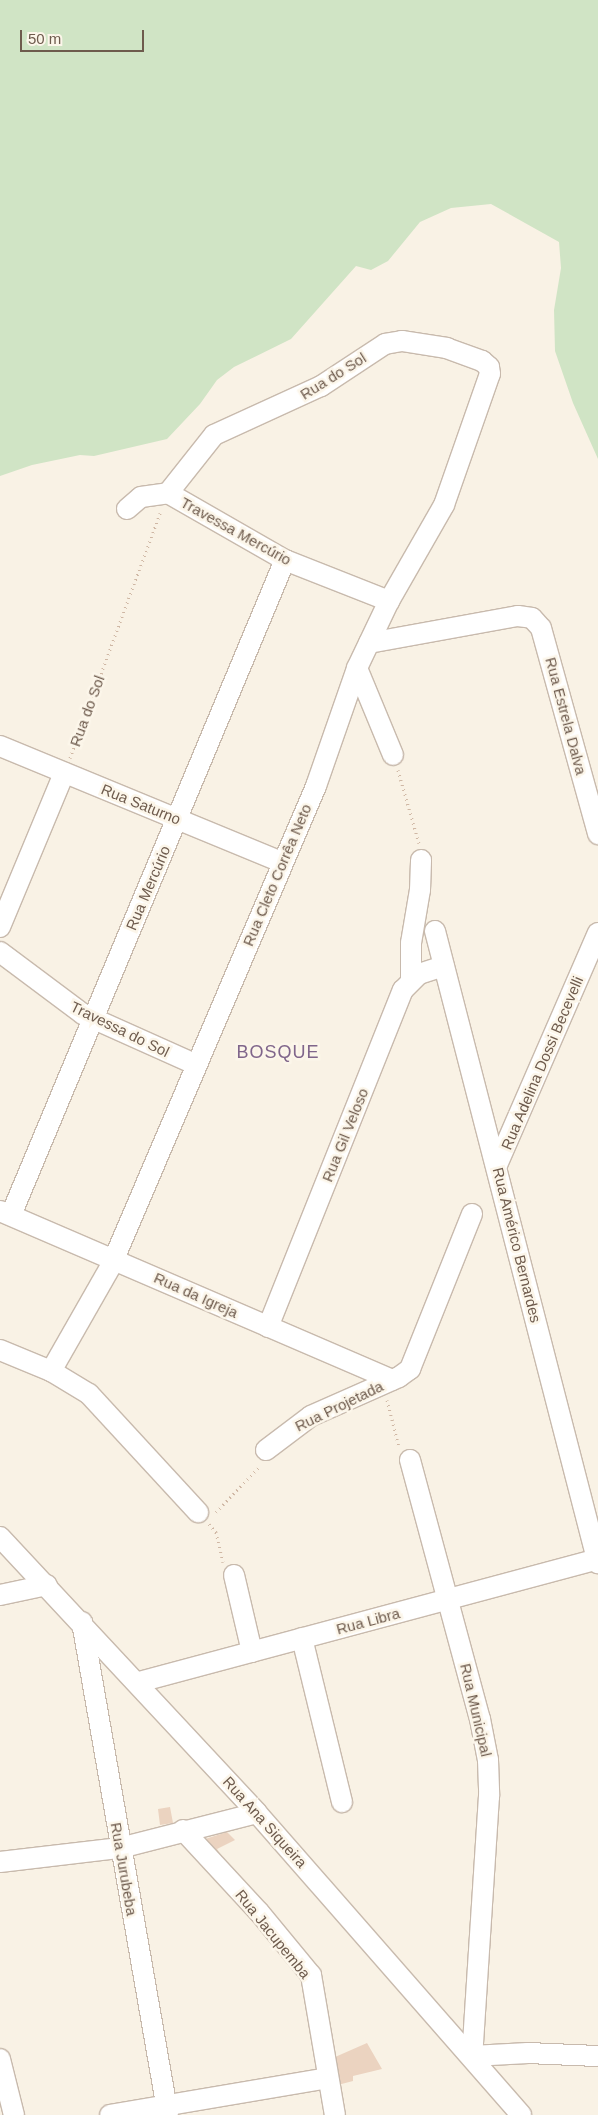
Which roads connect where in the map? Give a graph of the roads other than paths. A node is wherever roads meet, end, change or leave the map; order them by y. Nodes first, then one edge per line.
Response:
1 (490, 374) joint
2 (168, 493) junction
3 (127, 509) dead end
4 (285, 560) junction
5 (389, 600) junction
6 (369, 643) junction
7 (357, 668) junction
8 (0, 746) edge
9 (392, 755) road end
10 (64, 773) junction
11 (178, 818) junction
12 (598, 834) edge
13 (421, 860) road end
14 (282, 862) junction
15 (0, 927) edge
16 (435, 931) dead end
17 (598, 933) edge
18 (0, 952) edge
19 (444, 966) junction
20 (411, 979) junction
21 (92, 1018) junction
22 (196, 1064) junction
23 (497, 1165) junction
24 (5, 1213) edge
25 (472, 1214) dead end
26 (114, 1259) junction
27 (268, 1327) junction
28 (0, 1350) edge
29 (51, 1370) junction
30 (392, 1380) junction
31 (266, 1450) road end
32 (410, 1460) dead end
33 (203, 1516) road end
34 (0, 1537) edge
35 (598, 1561) edge
36 (229, 1571) road end
37 (47, 1585) junction
38 (0, 1594) edge
39 (448, 1599) junction
40 (82, 1622) junction
41 (302, 1638) junction
42 (252, 1652) junction
43 (139, 1682) junction
44 (342, 1802) dead end
45 (258, 1813) junction
46 (183, 1830) junction
47 (120, 1848) junction
48 (0, 1862) edge
49 (472, 2056) junction
50 (598, 2056) edge
51 (0, 2059) edge
52 (328, 2078) junction
53 (167, 2110) edge
54 (14, 2115) edge
55 (110, 2115) edge
56 (335, 2115) edge
57 (521, 2115) edge

1 - 2 street, Rua do Sol
1 - 5 street, Rua Cleto Corrêa Neto
2 - 3 street
2 - 4 street, Travessa Mercúrio
4 - 5 street, Travessa Mercúrio
4 - 11 street, Rua Mercúrio
5 - 6 street, Rua Cleto Corrêa Neto
6 - 7 street, Rua Cleto Corrêa Neto
6 - 12 street, Rua Estrela Dalva
7 - 9 street
7 - 14 street, Rua Cleto Corrêa Neto
8 - 10 street, Rua Saturno
10 - 11 street, Rua Saturno
10 - 15 street
11 - 14 street, Rua Saturno
11 - 21 street, Rua Mercúrio
13 - 20 street
14 - 22 street, Rua Cleto Corrêa Neto
16 - 19 street, Rua Américo Bernardes
17 - 23 street, Rua Adelina Dossi Becevelli
18 - 21 street, Travessa do Sol
19 - 20 street
19 - 23 street, Rua Américo Bernardes
20 - 27 street, Rua Gil Veloso
21 - 22 street, Travessa do Sol
21 - 24 street, Rua Mercúrio
22 - 26 street, Rua Cleto Corrêa Neto
23 - 35 street, Rua Américo Bernardes
24 - 26 street, Rua da Igreja
25 - 30 street
26 - 27 street, Rua da Igreja
26 - 29 street, Rua Cleto Corrêa Neto
27 - 30 street, Rua da Igreja
28 - 29 street
29 - 33 street
30 - 31 street, Rua Projetada
32 - 39 street, Rua Municipal
34 - 37 street, Rua Ana Siqueira
35 - 39 street, Rua Libra
36 - 42 street
37 - 38 street
37 - 40 street, Rua Ana Siqueira
39 - 41 street, Rua Libra
39 - 49 street, Rua Municipal
40 - 43 street, Rua Ana Siqueira
40 - 47 street, Rua Jurubeba
41 - 42 street, Rua Libra
41 - 44 street
42 - 43 street, Rua Libra
43 - 45 street, Rua Ana Siqueira
45 - 46 street
45 - 49 street, Rua Ana Siqueira
46 - 47 street
46 - 52 street, Rua Jacupemba
47 - 48 street
47 - 53 street, Rua Jurubeba
49 - 50 street
49 - 57 street, Rua Ana Siqueira
51 - 54 street
52 - 53 street
52 - 56 street, Rua Jacupemba
53 - 55 street

